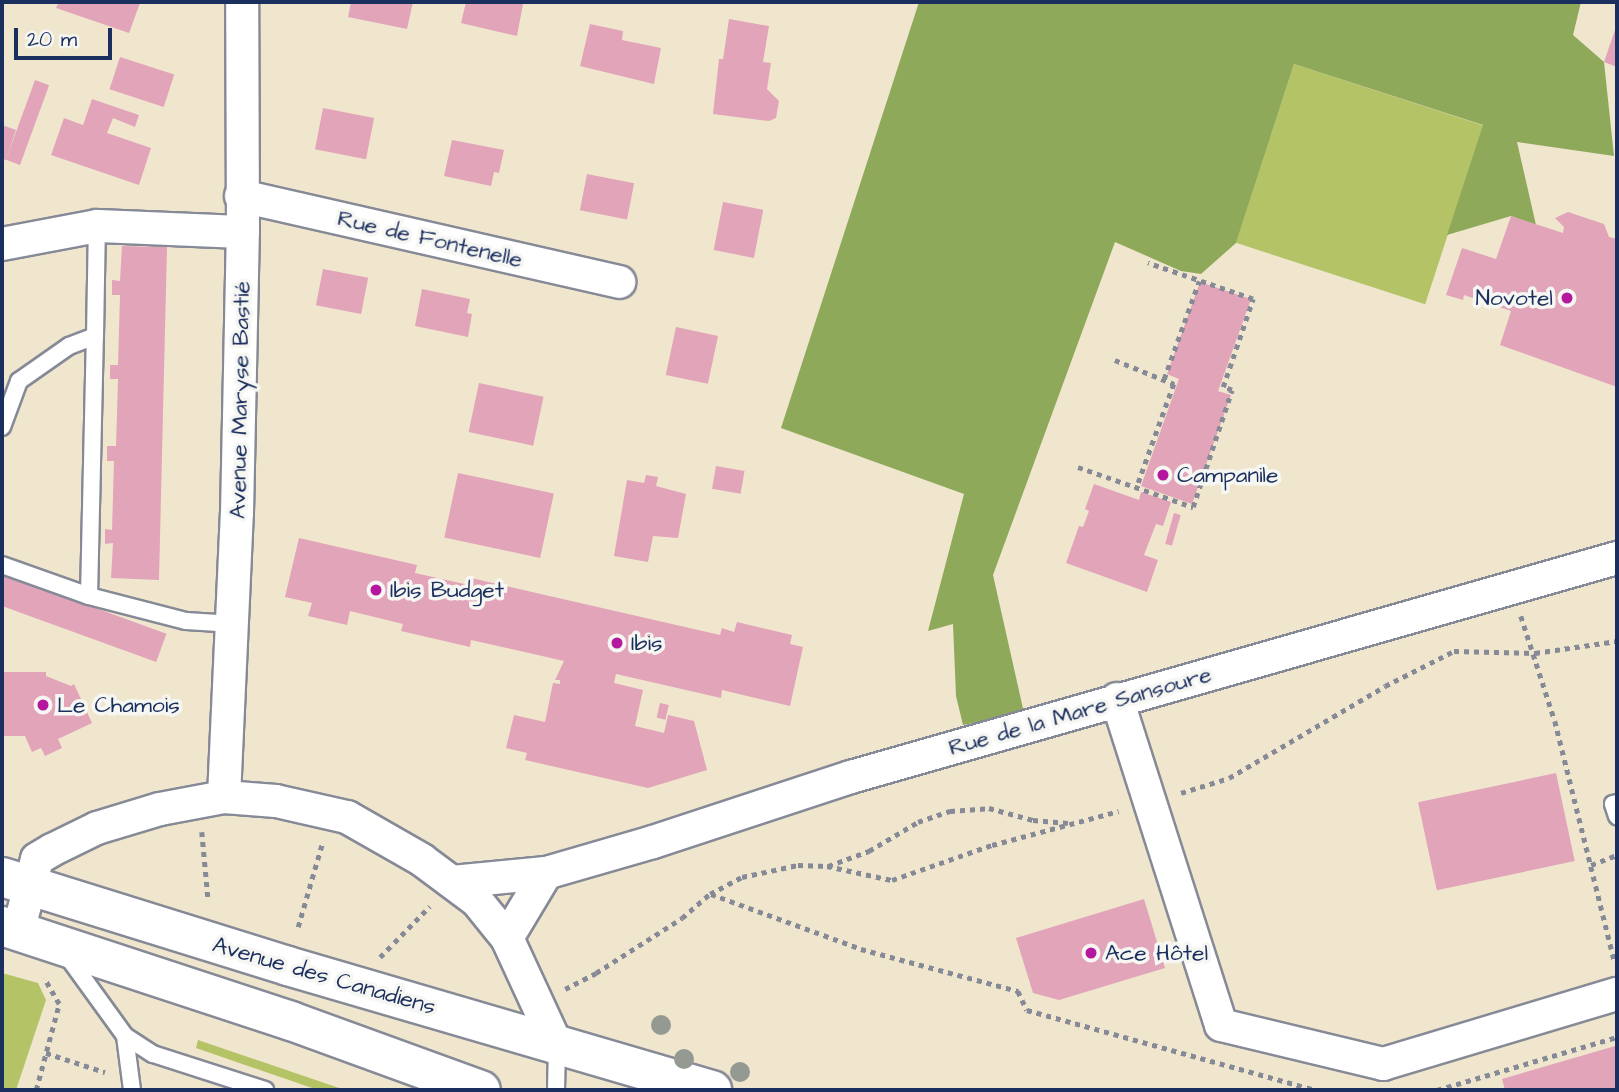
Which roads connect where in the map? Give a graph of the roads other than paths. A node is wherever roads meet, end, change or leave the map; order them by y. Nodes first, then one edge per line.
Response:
1 (243, 2) edge
2 (241, 197) junction
3 (97, 226) junction
4 (243, 232) junction
5 (2, 244) edge
6 (620, 282) dead end
7 (95, 336) junction
8 (2, 427) edge
9 (1617, 558) edge
10 (2, 565) edge
11 (89, 596) junction
12 (234, 624) junction
13 (1117, 699) junction
14 (211, 799) junction
15 (1617, 803) edge
16 (1617, 816) edge
17 (546, 873) junction
18 (16, 881) edge
19 (452, 882) junction
20 (10, 929) edge
21 (507, 938) junction
22 (49, 957) junction
23 (1617, 993) edge
24 (125, 1036) junction
25 (557, 1046) junction
26 (643, 1081) edge
27 (132, 1090) edge
28 (265, 1090) edge
29 (481, 1090) edge
30 (556, 1090) edge
31 (712, 1090) edge

1 - 2 street, Avenue Maryse Bastié
2 - 4 street, Avenue Maryse Bastié
2 - 6 street, Rue de Fontenelle
3 - 4 street
3 - 5 street
3 - 7 lane
4 - 12 street, Avenue Maryse Bastié
7 - 8 lane
7 - 11 lane
9 - 13 street, Rue de la Mare Sansoure
10 - 11 lane
11 - 12 lane
12 - 14 street, Avenue Maryse Bastié
13 - 17 street, Rue de la Mare Sansoure
13 - 23 street
14 - 18 street
14 - 19 street
15 - 16 lane
17 - 19 street, Rue de la Mare Sansoure
17 - 21 street
18 - 20 street
18 - 25 main road, Avenue des Canadiens
19 - 21 street
20 - 22 main road
21 - 25 street
22 - 24 lane
22 - 29 main road
24 - 27 lane
24 - 28 lane
25 - 26 main road, Avenue des Canadiens
25 - 30 lane
26 - 31 main road, Avenue des Canadiens

